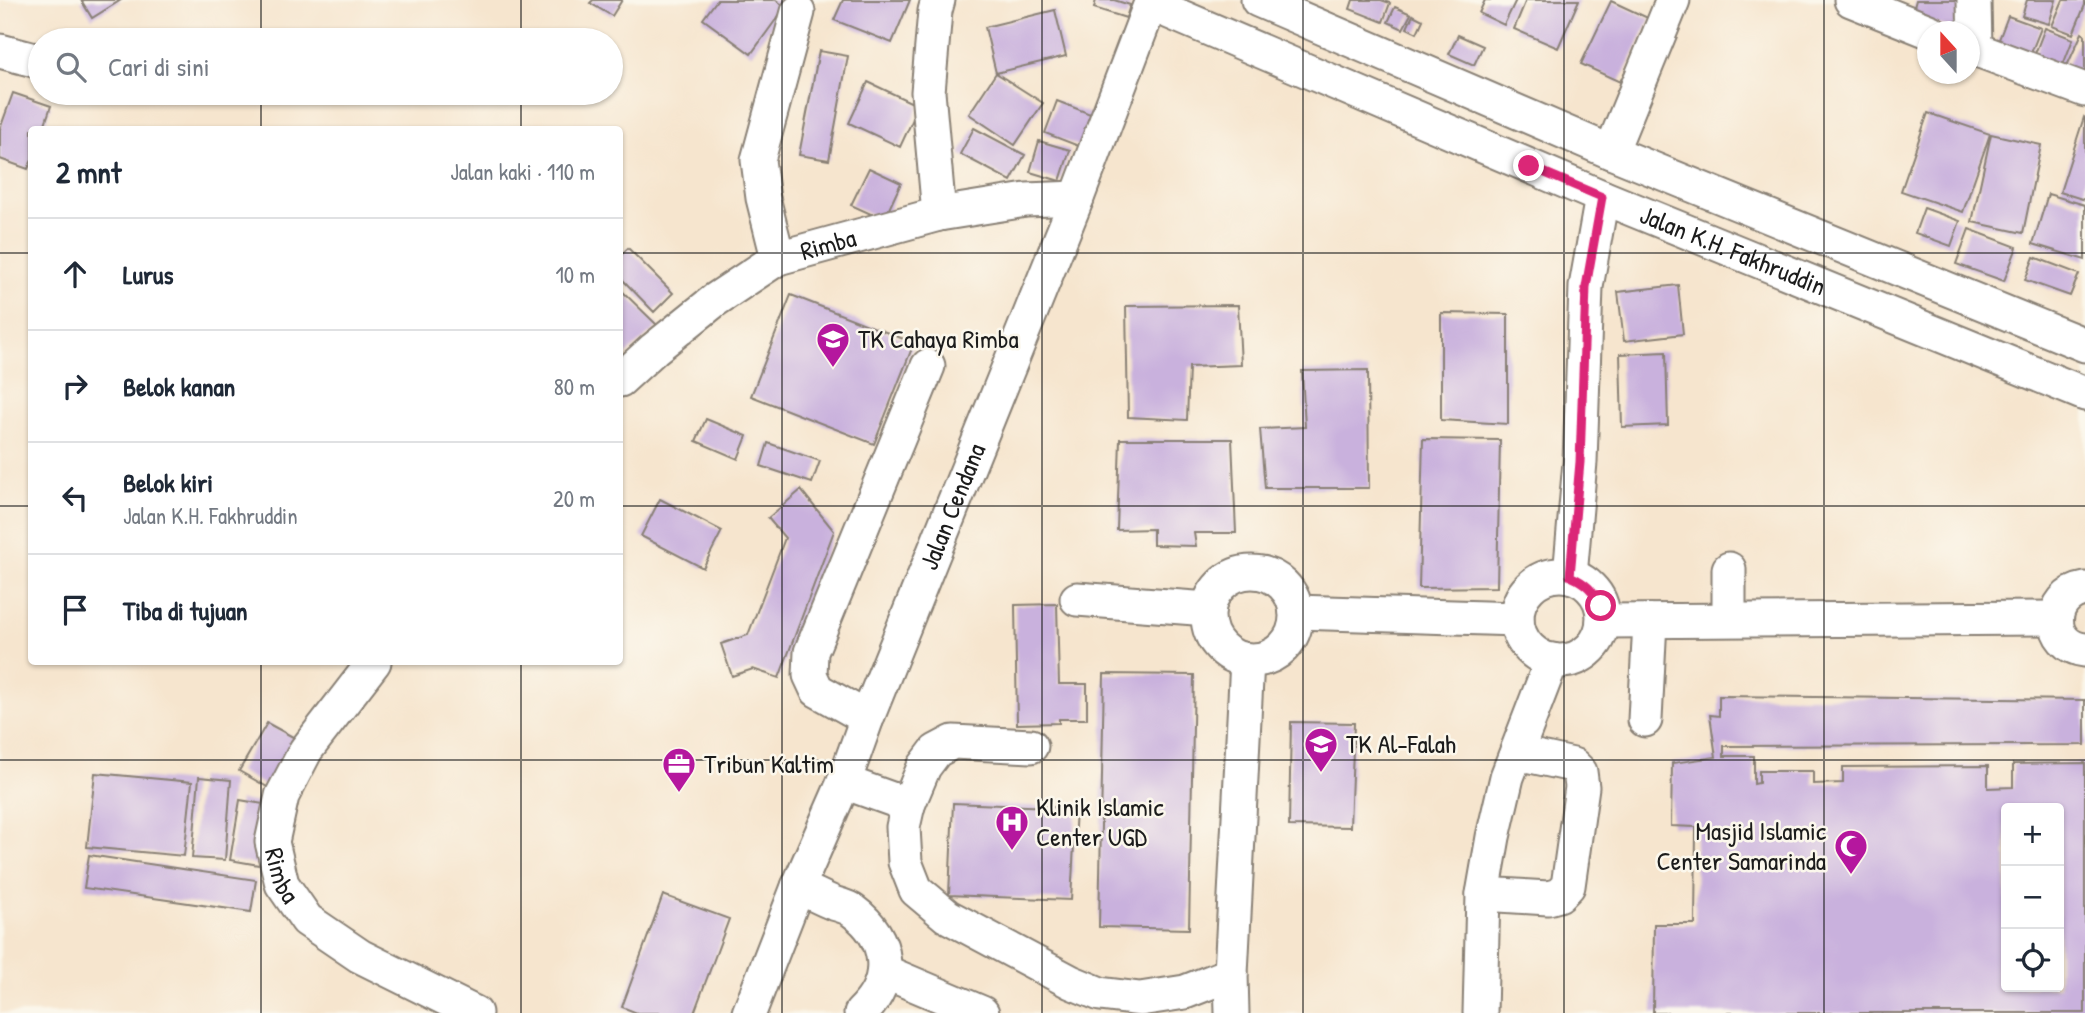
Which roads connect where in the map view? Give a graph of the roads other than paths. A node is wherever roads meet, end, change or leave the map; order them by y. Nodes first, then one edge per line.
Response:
1 (938, 0) edge
2 (1258, 0) edge
3 (1673, 0) edge
4 (1851, 0) edge
5 (1975, 0) edge
6 (1152, 2) edge
7 (798, 12) dead end
8 (1974, 21) edge
9 (1917, 26) edge
10 (0, 51) edge
11 (1980, 51) edge
12 (28, 58) edge
13 (2085, 90) edge
14 (1611, 152) junction
15 (1602, 197) junction
16 (1077, 198) junction
17 (939, 214) junction
18 (778, 258) junction
19 (2085, 345) edge
20 (928, 366) dead end
21 (623, 377) edge
22 (2085, 394) edge
23 (1729, 569) dead end
24 (1570, 576) junction
25 (2085, 589) edge
26 (1077, 599) dead end
27 (1208, 609) junction
28 (1296, 612) junction
29 (2056, 618) junction
30 (1517, 619) junction
31 (1729, 619) junction
32 (1603, 621) junction
33 (1650, 621) junction
34 (2085, 650) edge
35 (1247, 660) junction
36 (1552, 660) junction
37 (372, 665) edge
38 (867, 718) junction
39 (1644, 720) dead end
40 (1031, 746) dead end
41 (1517, 753) junction
42 (844, 782) junction
43 (908, 805) junction
44 (798, 887) junction
45 (1483, 894) junction
46 (885, 972) junction
47 (1231, 974) junction
48 (867, 1012) edge
49 (475, 1013) edge
50 (749, 1013) edge
51 (982, 1013) edge
52 (1232, 1013) edge
53 (1480, 1013) edge

1 - 17 street
2 - 14 street, Jalan K.H. Fakhruddin
3 - 14 street
4 - 9 street
5 - 8 street
6 - 15 street, Jalan K.H. Fakhruddin
6 - 16 street, Jalan Cendana
7 - 18 street
10 - 12 street
11 - 13 street
14 - 19 street, Jalan K.H. Fakhruddin
15 - 22 street, Jalan K.H. Fakhruddin
15 - 24 street
16 - 17 street, Rimba
16 - 38 street, Jalan Cendana
17 - 18 street, Rimba
18 - 21 street, Rimba
20 - 38 street
23 - 31 street
24 - 30 street
24 - 32 street
25 - 29 street
26 - 27 street
27 - 28 street
27 - 35 street
28 - 30 street
28 - 35 street
29 - 31 street
29 - 34 street
30 - 36 street
31 - 33 street
32 - 33 street
32 - 36 street
33 - 39 street
35 - 47 street
36 - 41 street
37 - 49 street, Rimba
38 - 42 street, Jalan Cendana
40 - 43 street
41 - 45 street
41 - 45 street
42 - 43 street
42 - 44 street, Jalan Cendana
43 - 47 street
44 - 46 street
44 - 50 street, Jalan Cendana
45 - 53 street
46 - 48 street
46 - 51 street
47 - 52 street

